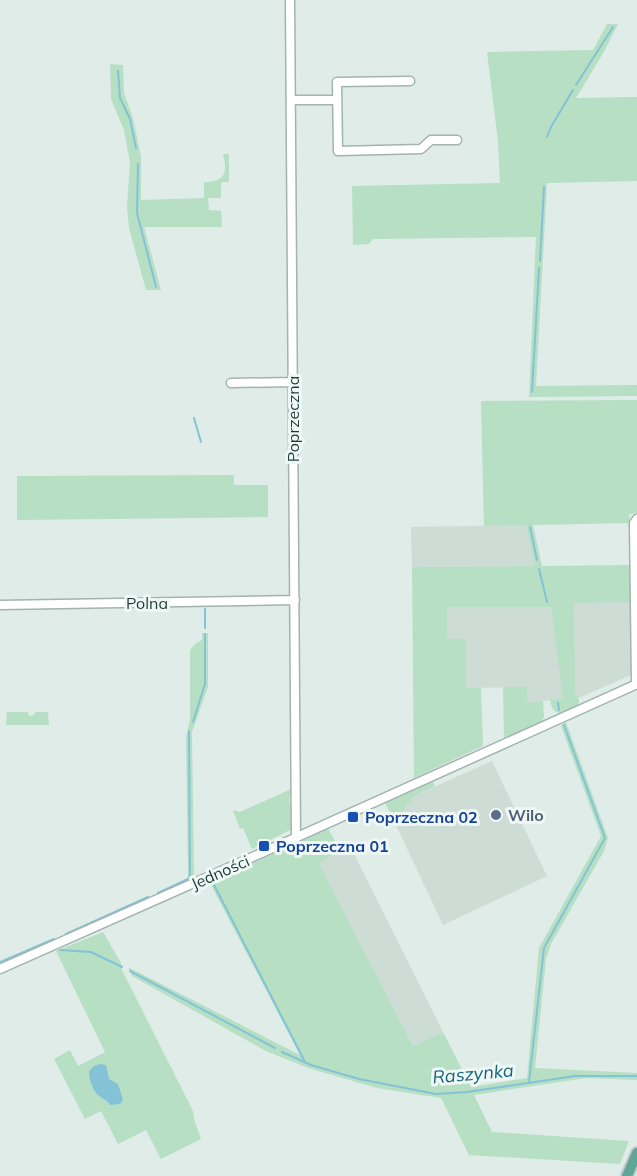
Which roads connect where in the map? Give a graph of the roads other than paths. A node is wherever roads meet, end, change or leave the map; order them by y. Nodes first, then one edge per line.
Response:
1 (290, 0) edge
2 (410, 81) dead end
3 (291, 100) junction
4 (337, 100) junction
5 (456, 140) dead end
6 (231, 382) dead end
7 (293, 382) junction
8 (637, 519) edge
9 (295, 600) junction
10 (0, 605) edge
11 (637, 684) edge
12 (296, 838) junction
13 (0, 969) edge
14 (637, 1154) edge
15 (627, 1176) edge

1 - 3 street, Poprzeczna
2 - 4 street
3 - 4 street
3 - 7 street, Poprzeczna
4 - 5 street
6 - 7 street
7 - 9 street, Poprzeczna
8 - 11 street
9 - 10 street, Polna
9 - 12 street, Poprzeczna
11 - 12 street, Jedności
12 - 13 street, Jedności
14 - 15 main road

